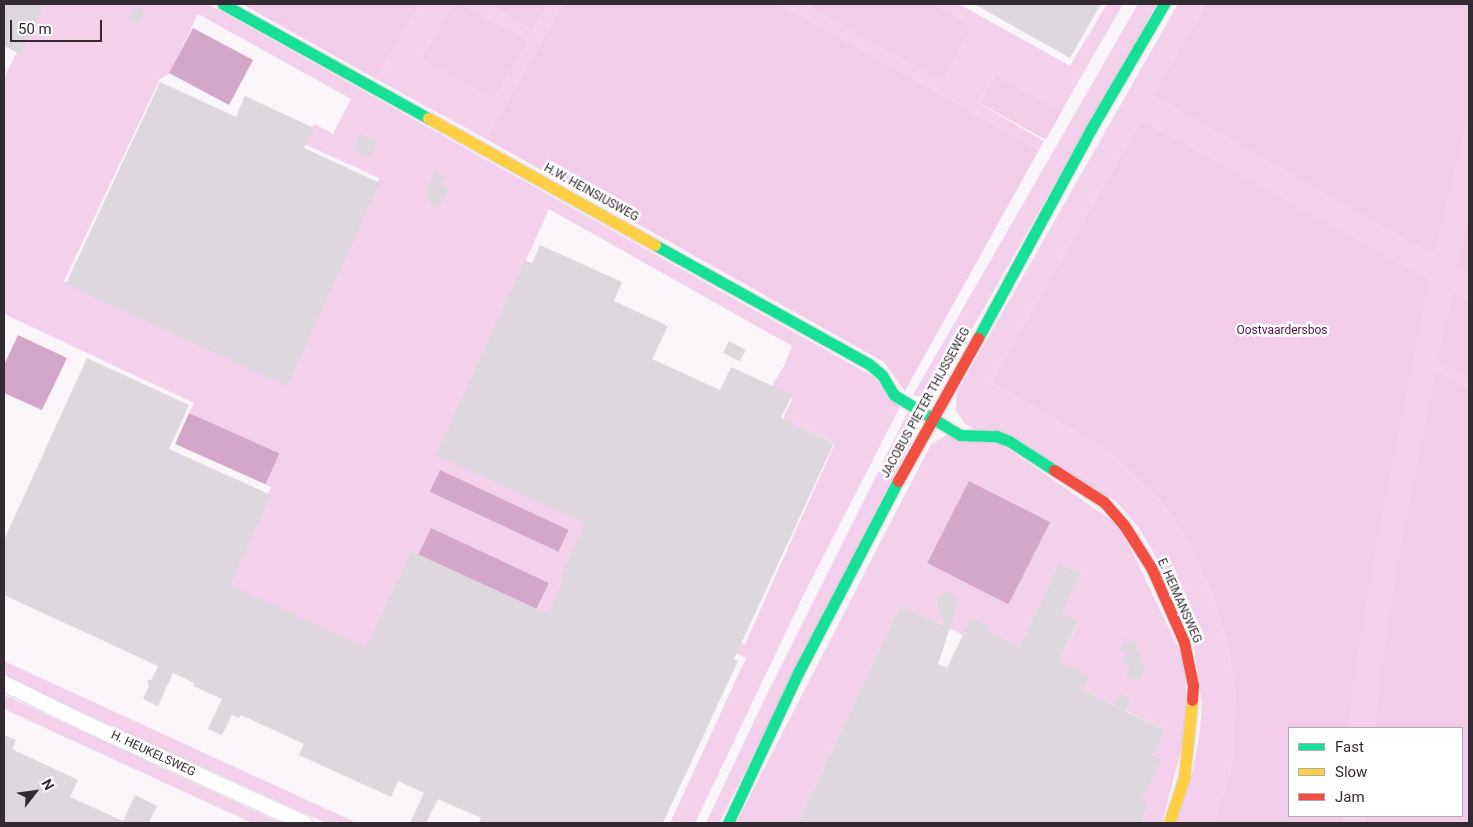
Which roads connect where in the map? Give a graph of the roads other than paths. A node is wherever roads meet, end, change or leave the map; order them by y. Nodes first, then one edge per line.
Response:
1 (223, 4) edge
2 (1164, 4) edge
3 (934, 420) junction
4 (4, 683) edge
5 (304, 823) edge
6 (728, 823) edge
7 (1169, 823) edge

1 - 3 street, H.W. HEINSIUSWEG
2 - 3 street, JACOBUS PIETER THIJSSEWEG
3 - 6 street, JACOBUS PIETER THIJSSEWEG
3 - 7 street, E. HEIMANSWEG
4 - 5 street, H. HEUKELSWEG

